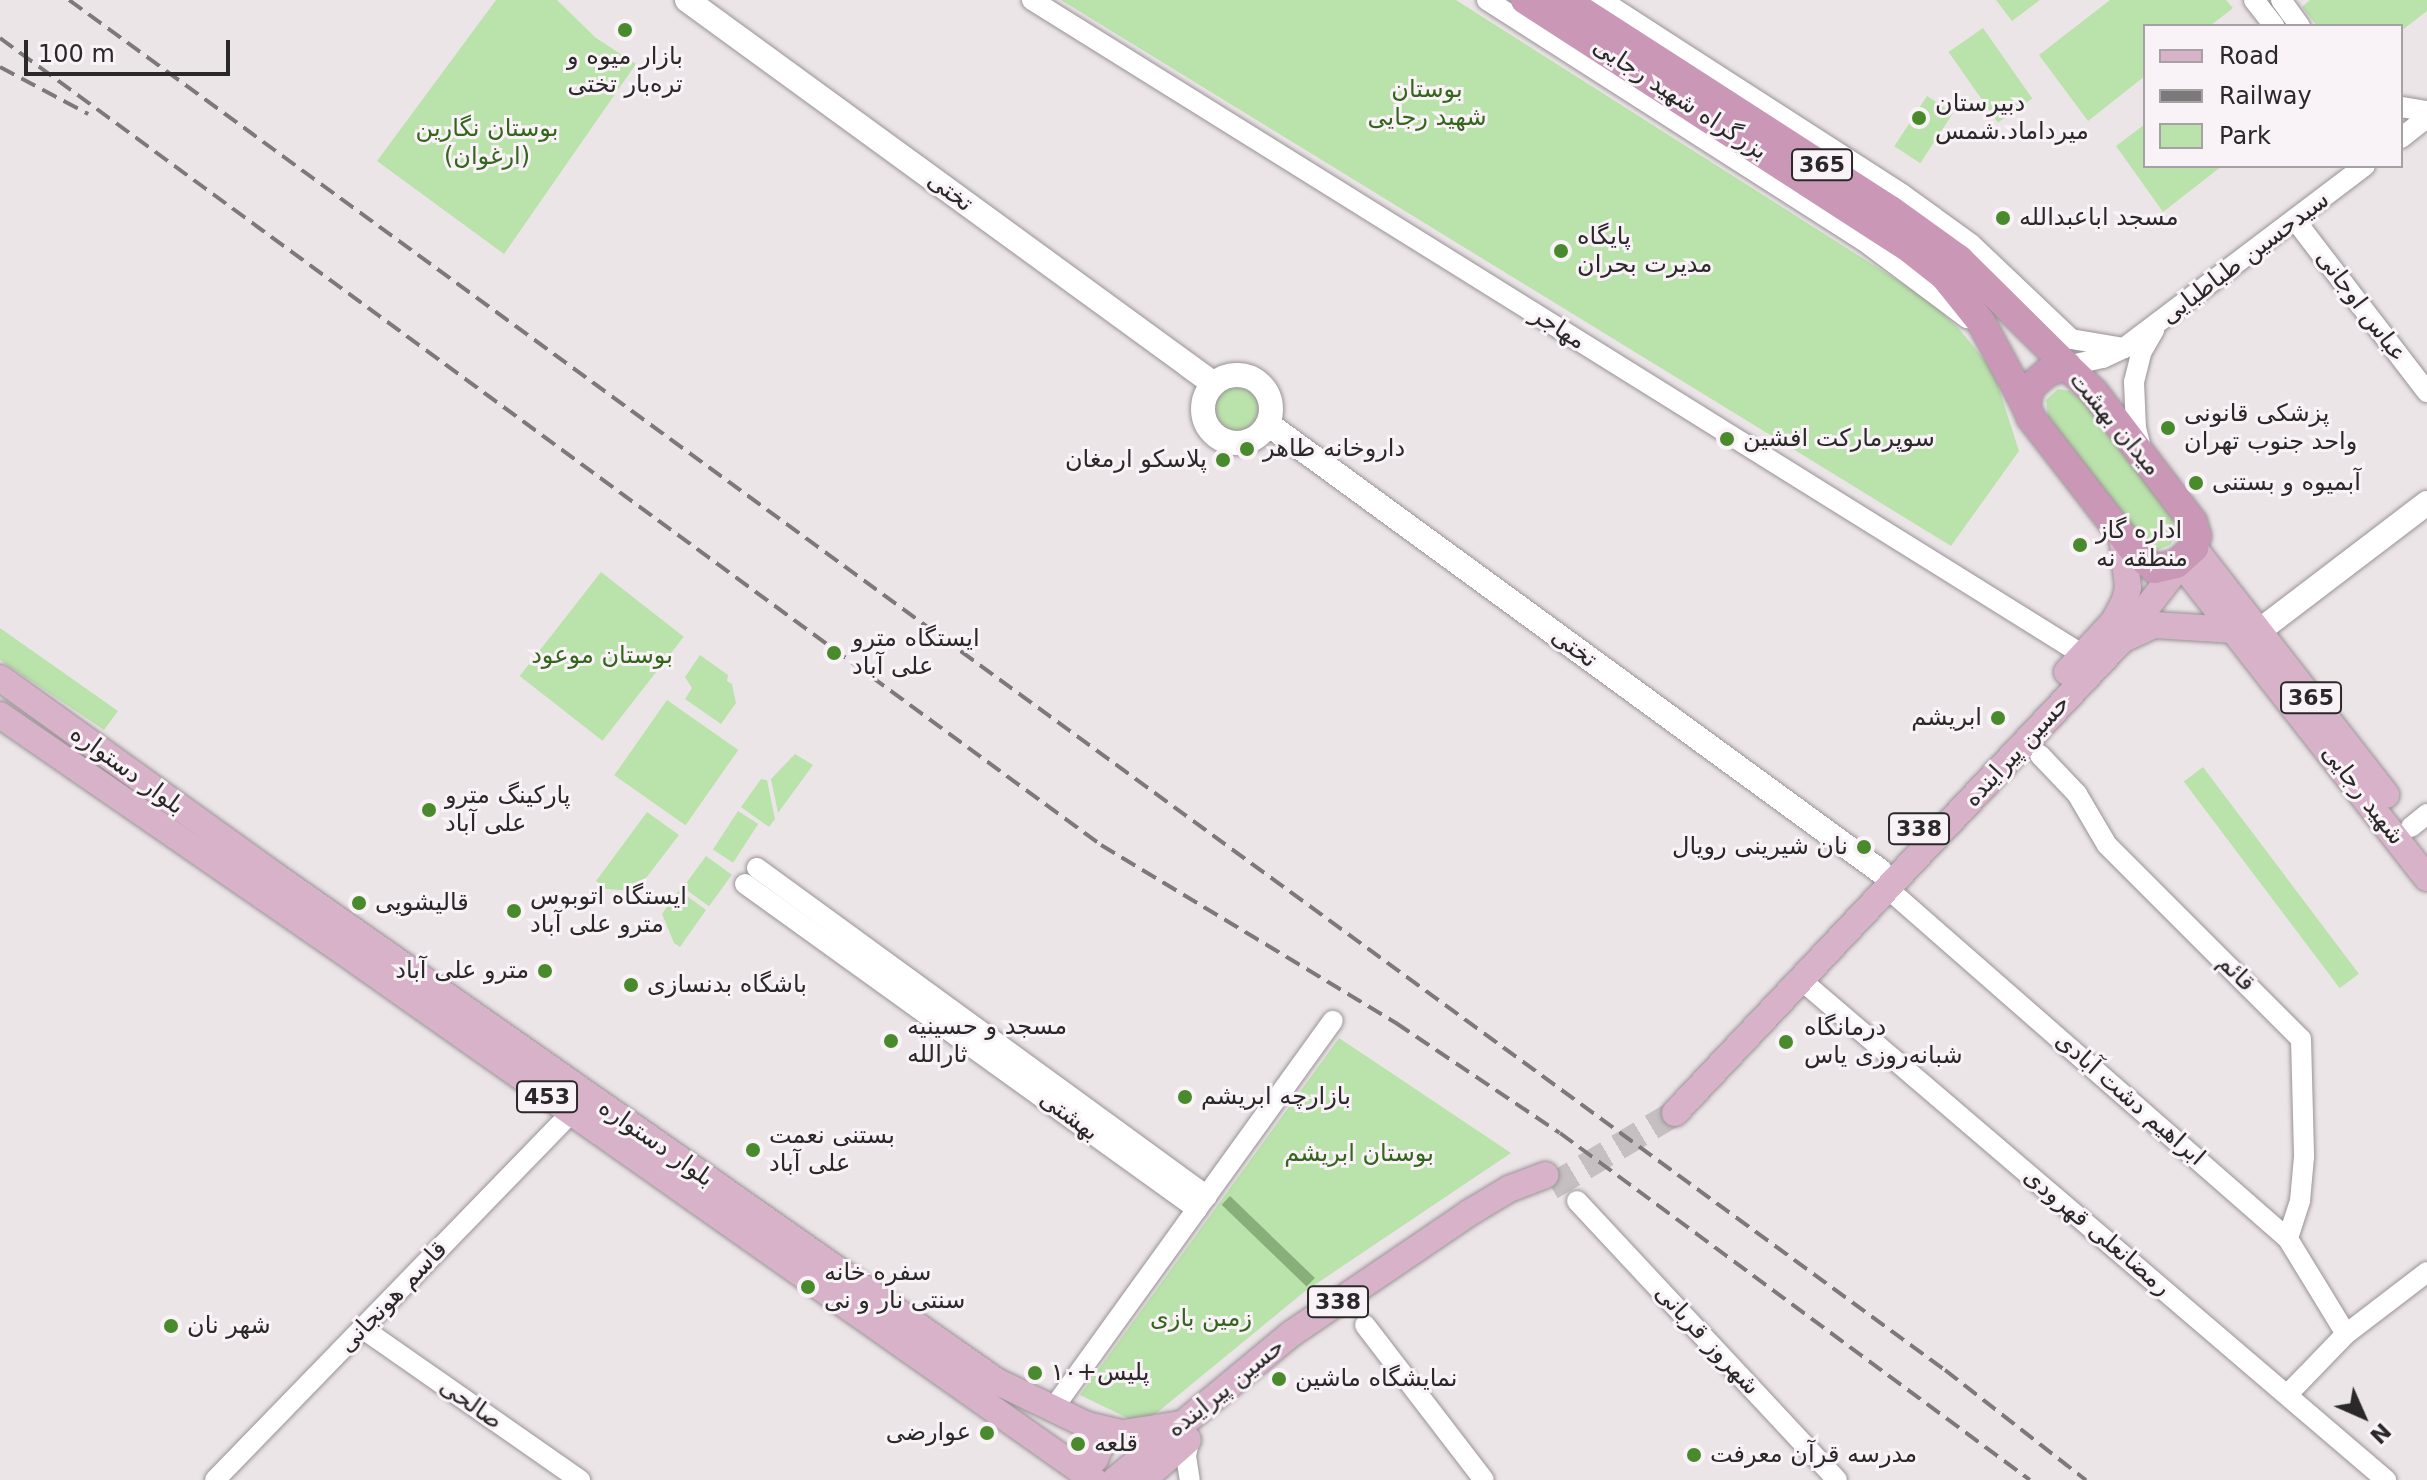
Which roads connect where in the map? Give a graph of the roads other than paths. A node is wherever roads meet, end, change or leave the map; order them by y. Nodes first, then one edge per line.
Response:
1 (687, 0) edge
2 (1032, 0) edge
3 (1487, 0) edge
4 (1525, 0) edge
5 (1565, 0) edge
6 (1601, 0) edge
7 (2254, 0) edge
8 (2281, 0) edge
9 (2272, 24) edge
10 (2299, 24) edge
11 (2403, 107) edge
12 (2427, 111) edge
13 (2427, 118) edge
14 (2403, 136) edge
15 (2333, 168) edge
16 (2362, 168) edge
17 (2331, 192) junction
18 (2295, 220) junction
19 (2158, 323) junction
20 (2044, 329) junction
21 (2124, 348) junction
22 (2002, 359) junction
23 (2067, 366) junction
24 (1214, 384) junction
25 (2427, 392) edge
26 (2026, 406) junction
27 (1268, 424) junction
28 (2144, 456) junction
29 (2427, 503) edge
30 (2122, 537) junction
31 (2185, 558) junction
32 (2138, 603) junction
33 (2233, 630) junction
34 (2259, 631) junction
35 (2120, 642) junction
36 (2083, 655) junction
37 (0, 678) edge
38 (0, 715) edge
39 (2040, 755) dead end
40 (2412, 826) edge
41 (2427, 849) edge
42 (751, 876) dead end
43 (2427, 878) edge
44 (1884, 880) junction
45 (1807, 985) dead end
46 (1333, 1021) dead end
47 (1670, 1107) tunnel mouth
48 (571, 1113) junction
49 (1577, 1201) dead end
50 (1202, 1202) junction
51 (2288, 1239) junction
52 (2427, 1272) edge
53 (1365, 1325) dead end
54 (362, 1328) junction
55 (2346, 1334) junction
56 (2288, 1394) junction
57 (1052, 1410) junction
58 (1087, 1425) junction
59 (1186, 1431) junction
60 (1155, 1457) junction
61 (1074, 1472) edge
62 (215, 1480) edge
63 (580, 1480) edge
64 (1094, 1480) edge
65 (1115, 1480) edge
66 (1143, 1480) edge
67 (1190, 1480) edge
68 (1484, 1480) edge
69 (1837, 1480) edge
70 (2386, 1480) edge

1 - 24 main road, تختی
2 - 36 street, مهاجر
3 - 22 street
4 - 22 highway, بزرگراه شهید رجایی / 365
5 - 20 highway, بزرگراه شهید رجایی / 365
6 - 20 street
7 - 9 street
8 - 10 street
11 - 12 street
13 - 14 street
15 - 17 street
16 - 17 street, سیدحسین طباطبایی
17 - 18 street, سیدحسین طباطبایی
18 - 19 street, سیدحسین طباطبایی
18 - 25 street, عباس اوجانی
19 - 21 street, سیدحسین طباطبایی
19 - 28 street
20 - 21 street
20 - 22 highway
20 - 23 highway, بزرگراه شهید رجایی / 365
21 - 23 street, سیدحسین طباطبایی
22 - 26 highway, بزرگراه شهید رجایی / 365
23 - 26 highway, میدان بهشت
23 - 28 highway, میدان بهشت / 365
24 - 27 main road
24 - 27 main road
26 - 30 highway, 365
27 - 44 main road, تختی
28 - 31 highway, میدان بهشت / 365
29 - 34 main road
30 - 31 highway, 365
30 - 32 main road
31 - 32 main road, حسین پیراینده / 338
31 - 33 main road, شهید رجایی / 365
31 - 34 main road, شهید رجایی / 365
32 - 35 main road, حسین پیراینده / 338
32 - 36 main road, حسین پیراینده / 338
33 - 35 main road
33 - 40 main road, شهید رجایی / 365
34 - 40 main road, شهید رجایی / 365
35 - 44 main road, حسین پیراینده / 338
36 - 44 main road, حسین پیراینده / 338
37 - 57 main road, بلوار دستواره / 453
38 - 48 main road, بلوار دستواره / 453
39 - 51 street, قائم
40 - 41 main road, شهید رجایی / 365
40 - 43 main road, شهید رجایی / 365
42 - 50 street, بهشتی
44 - 47 main road, حسین پیراینده / 338
44 - 51 street, ابراهیم دشت آبادی
45 - 56 street, رمضانعلی قهرودی
46 - 50 street
48 - 54 street, قاسم هونجانی
48 - 61 main road, بلوار دستواره / 453
49 - 69 street, شهروز قربانی
50 - 57 street
51 - 55 street, ابراهیم دشت آبادی
52 - 55 street
53 - 68 street
54 - 62 street, قاسم هونجانی
54 - 63 street, صالحی
55 - 56 street
56 - 70 street, رمضانعلی قهرودی
57 - 58 main road, بلوار دستواره / 453
58 - 59 main road, بلوار دستواره / 453
58 - 60 main road
58 - 61 main road
59 - 59 main road, حسین پیراینده / 338
59 - 60 main road, حسین پیراینده / 338
59 - 67 street
60 - 65 main road, حسین پیراینده / 338
60 - 66 main road, حسین پیراینده / 338
61 - 64 main road, بلوار دستواره / 453

